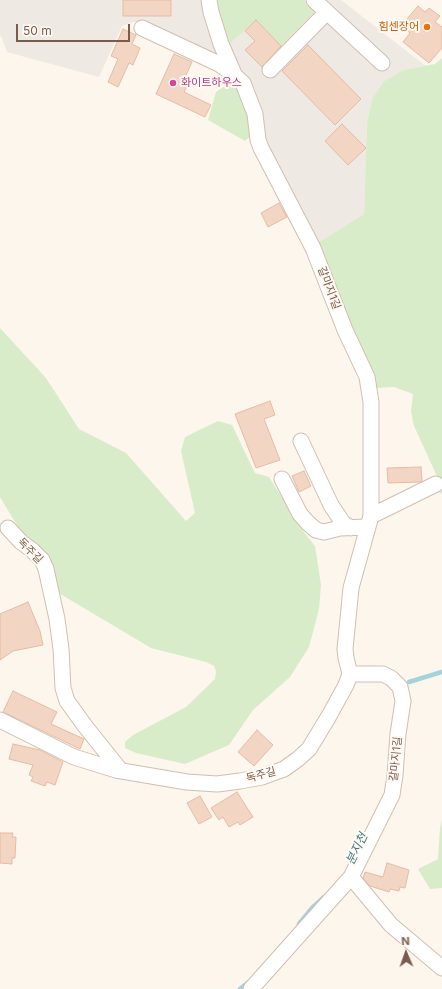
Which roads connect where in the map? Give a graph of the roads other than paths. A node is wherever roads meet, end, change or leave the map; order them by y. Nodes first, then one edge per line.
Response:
1 (209, 0) edge
2 (314, 0) edge
3 (327, 12) junction
4 (142, 28) dead end
5 (382, 63) dead end
6 (270, 70) dead end
7 (234, 75) junction
8 (301, 441) dead end
9 (282, 479) dead end
10 (436, 484) dead end
11 (370, 522) junction
12 (8, 528) dead end
13 (351, 528) junction
14 (350, 674) junction
15 (0, 720) edge
16 (121, 771) junction
17 (351, 877) junction
18 (442, 968) edge
19 (251, 989) edge

1 - 7 lane, 갈마지1길
2 - 3 lane
3 - 5 lane
3 - 6 lane
4 - 7 lane, 갈마지1길
7 - 11 lane, 갈마지1길
8 - 13 lane
9 - 13 lane
10 - 11 lane
11 - 13 lane
11 - 14 lane, 갈마지1길
12 - 16 lane, 독주길
14 - 16 lane, 독주길
14 - 17 lane, 갈마지1길
15 - 16 lane, 독주길
17 - 18 lane
17 - 19 lane, 갈마지1길

